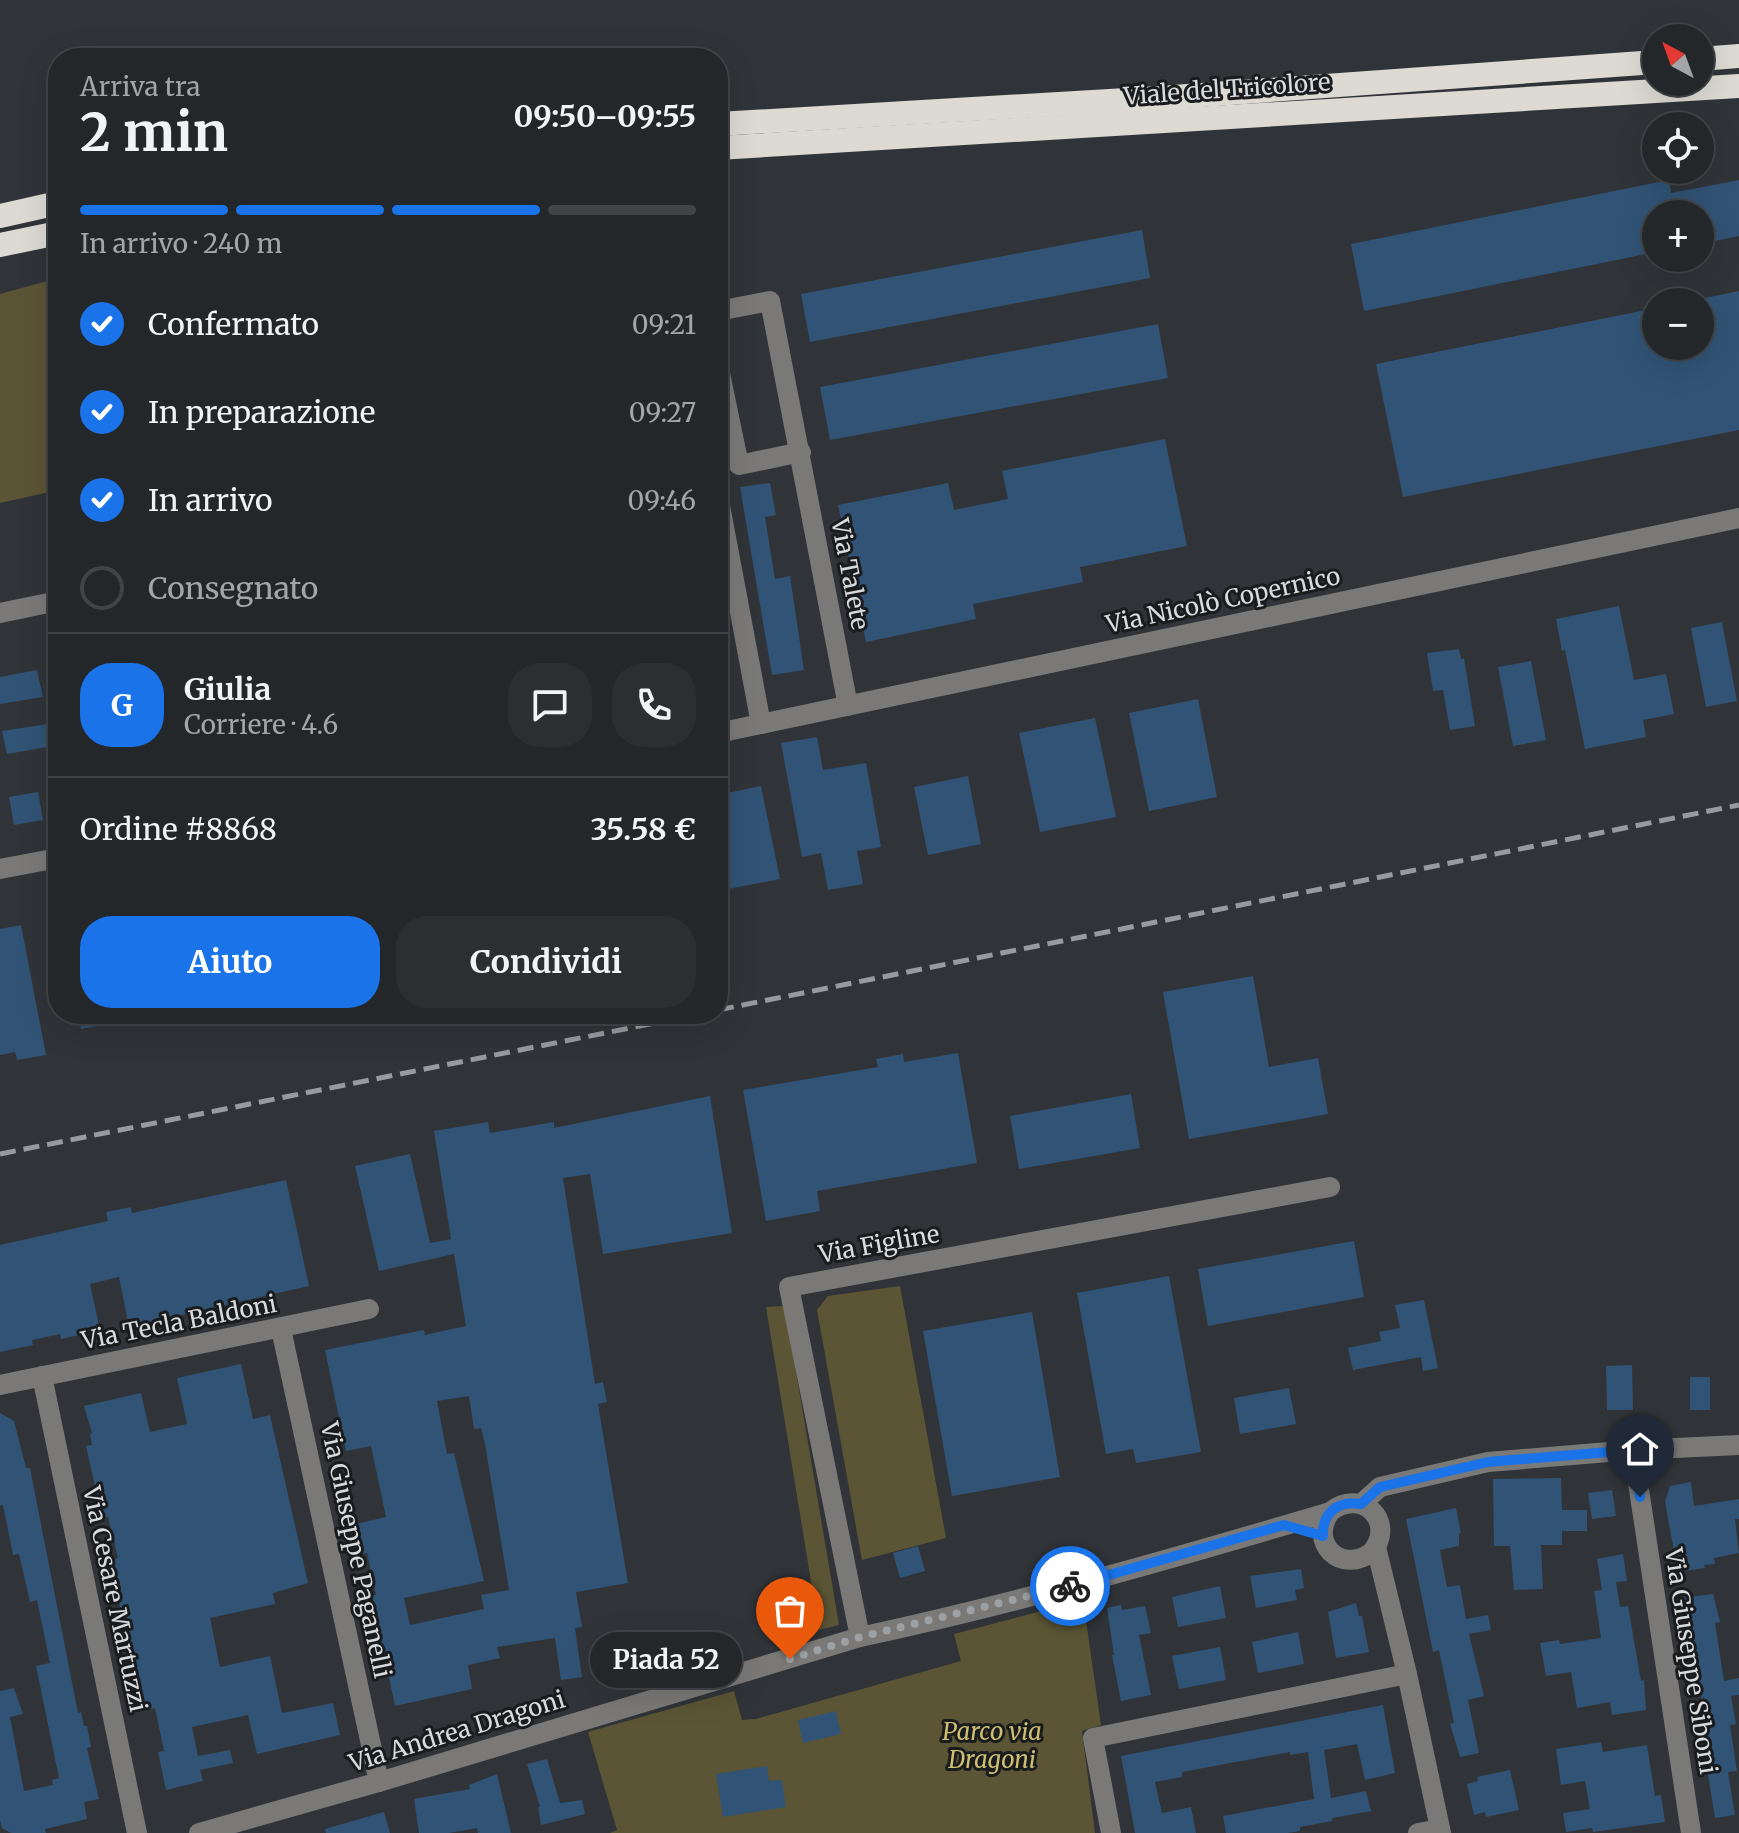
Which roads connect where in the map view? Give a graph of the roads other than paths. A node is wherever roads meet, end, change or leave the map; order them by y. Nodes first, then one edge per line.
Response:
1 (1739, 56) edge
2 (1714, 58) edge
3 (1642, 63) edge
4 (1739, 86) edge
5 (1162, 110) junction
6 (728, 124) edge
7 (728, 147) edge
8 (48, 205) edge
9 (0, 216) edge
10 (48, 235) edge
11 (0, 245) edge
12 (728, 309) edge
13 (728, 412) edge
14 (801, 452) junction
15 (1739, 518) edge
16 (728, 548) edge
17 (48, 603) edge
18 (0, 613) edge
19 (848, 706) junction
20 (761, 724) junction
21 (728, 731) edge
22 (48, 860) edge
23 (0, 869) edge
24 (1330, 1187) dead end
25 (369, 1309) dead end
26 (281, 1329) junction
27 (42, 1376) junction
28 (0, 1385) edge
29 (1739, 1445) edge
30 (1633, 1450) junction
31 (1361, 1504) junction
32 (1330, 1512) junction
33 (1284, 1525) junction
34 (1323, 1536) junction
35 (1376, 1547) junction
36 (1352, 1561) junction
37 (1387, 1586) junction
38 (860, 1637) junction
39 (1407, 1674) junction
40 (379, 1782) junction
41 (229, 1829) edge
42 (1441, 1831) edge
43 (137, 1833) edge
44 (199, 1833) edge
45 (1111, 1833) edge
46 (1418, 1833) edge
47 (1691, 1833) edge

1 - 2 highway
3 - 5 highway, Viale del Tricolore
4 - 5 highway, Viale del Tricolore
5 - 6 highway, Viale del Tricolore
5 - 7 highway, Viale del Tricolore
8 - 9 highway
10 - 11 highway
12 - 14 street, Via Talete
13 - 14 street
14 - 19 street, Via Talete
15 - 19 street, Via Nicolò Copernico
16 - 20 street
17 - 18 street
19 - 20 street, Via Nicolò Copernico
20 - 21 street, Via Nicolò Copernico
22 - 23 street
24 - 38 street, Via Figline
25 - 26 street, Via Tecla Baldoni
26 - 27 street, Via Tecla Baldoni
26 - 40 street, Via Giuseppe Paganelli
27 - 28 street, Via Tecla Baldoni
27 - 43 street, Via Cesare Martuzzi
29 - 30 street
30 - 31 street
30 - 47 street, Via Giuseppe Siboni
31 - 32 street
31 - 35 street
32 - 33 street, Via Andrea Dragoni
32 - 34 street
33 - 34 street
33 - 38 street, Via Andrea Dragoni
34 - 36 street
35 - 36 street
35 - 37 street
36 - 37 street
37 - 39 street
38 - 40 street, Via Andrea Dragoni
39 - 42 street
39 - 45 street
40 - 41 street, Via Andrea Dragoni
41 - 44 street, Via Andrea Dragoni
42 - 46 street

